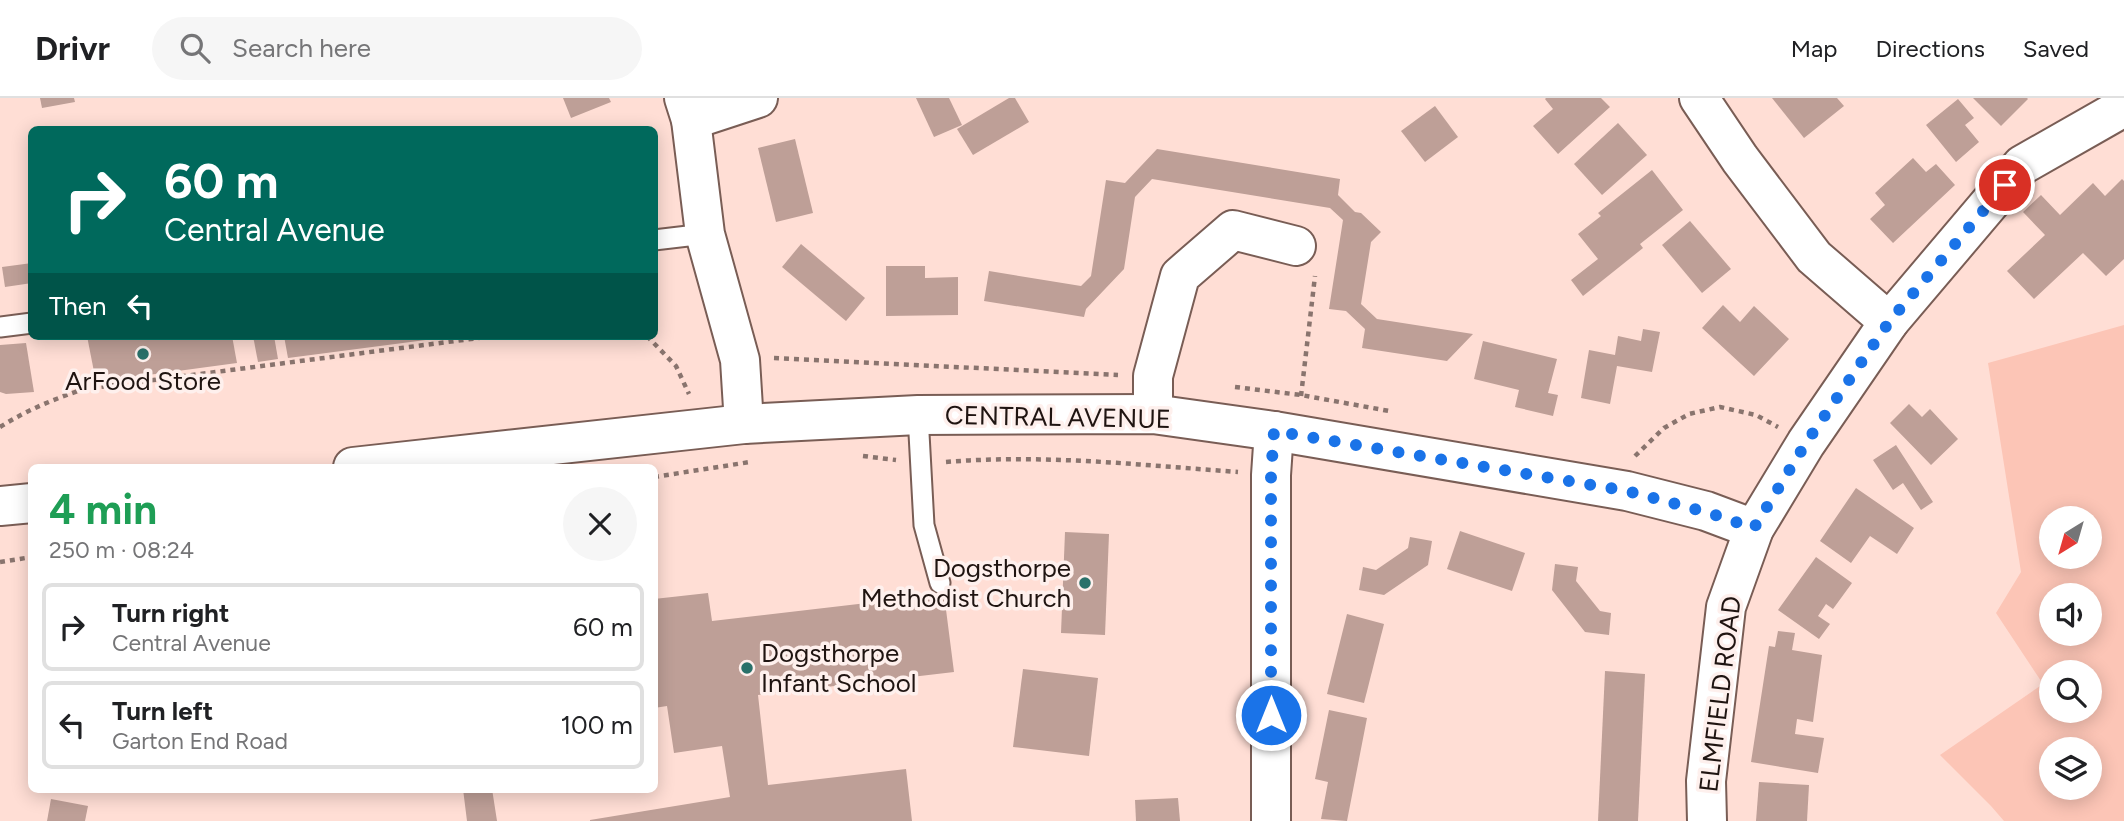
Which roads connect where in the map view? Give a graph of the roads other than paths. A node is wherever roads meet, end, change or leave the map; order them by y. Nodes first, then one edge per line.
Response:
1 (758, 98) edge
2 (1699, 98) edge
3 (2124, 107) edge
4 (688, 109) edge
5 (705, 234) junction
6 (658, 240) edge
7 (1296, 246) road end
8 (1889, 322) junction
9 (28, 324) edge
10 (0, 327) edge
11 (1153, 414) junction
12 (918, 415) junction
13 (744, 424) junction
14 (1284, 433) junction
15 (380, 464) edge
16 (28, 503) edge
17 (0, 506) edge
18 (1754, 528) junction
19 (940, 583) dead end
20 (1271, 821) edge
21 (1707, 821) edge

1 - 4 street
2 - 8 street
3 - 8 street, ELMFIELD ROAD
4 - 5 street
5 - 6 lane
5 - 13 street
7 - 11 street
8 - 18 street, ELMFIELD ROAD
9 - 10 lane
11 - 12 street, CENTRAL AVENUE
11 - 14 street, CENTRAL AVENUE
12 - 13 street, CENTRAL AVENUE
12 - 19 lane
13 - 15 street, CENTRAL AVENUE
14 - 18 street, CENTRAL AVENUE
14 - 20 street
16 - 17 street
18 - 21 street, ELMFIELD ROAD

